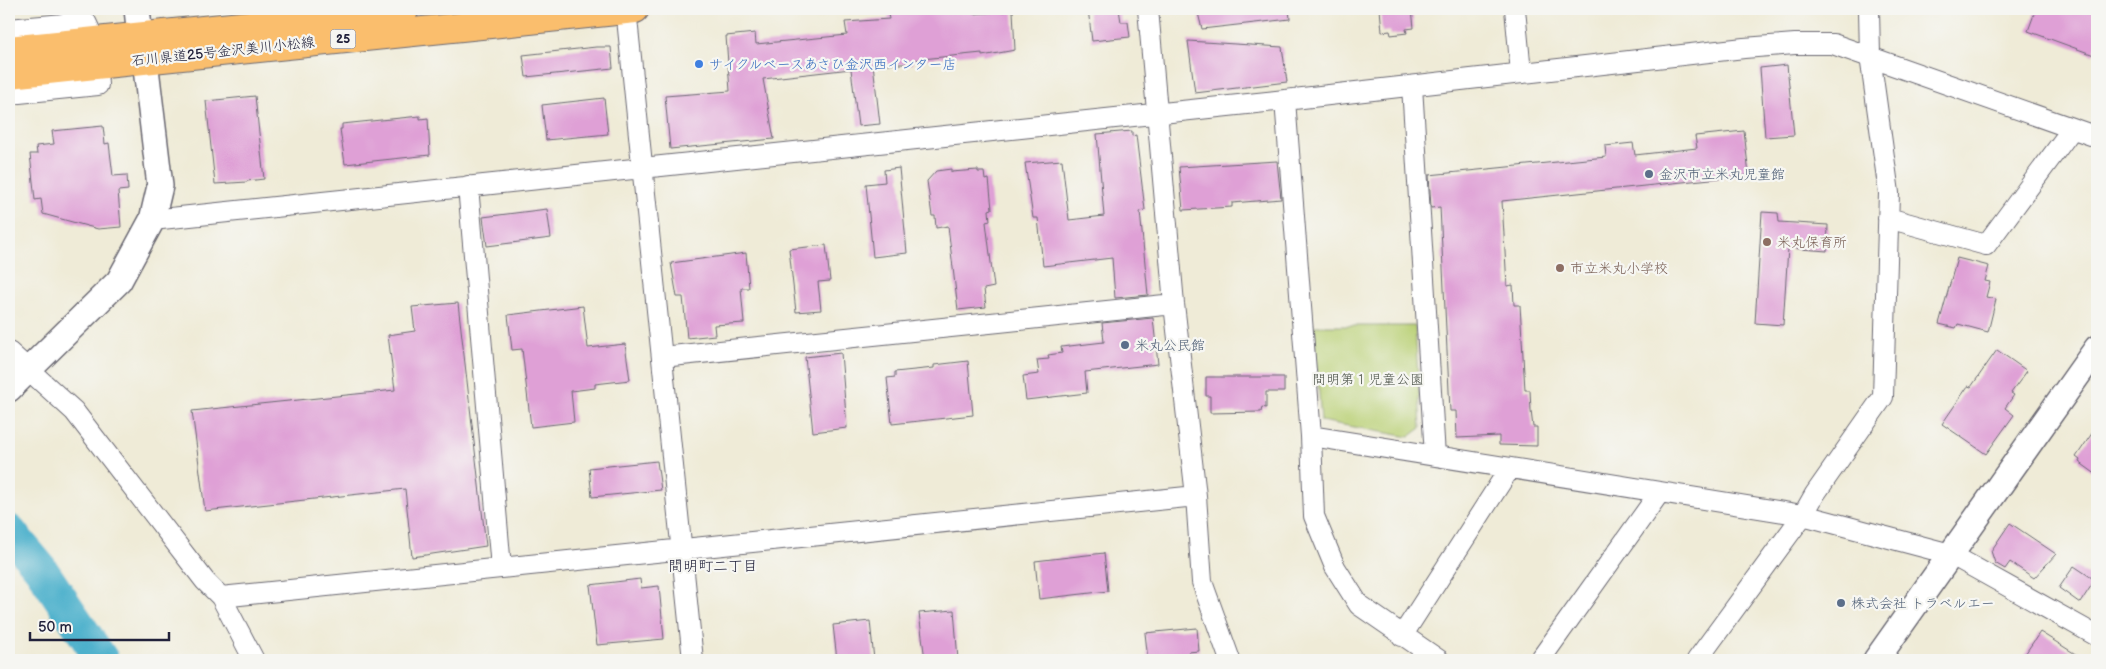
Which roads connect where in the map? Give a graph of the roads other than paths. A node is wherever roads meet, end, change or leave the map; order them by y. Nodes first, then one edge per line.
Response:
1 (137, 9) edge
2 (405, 9) edge
3 (629, 9) edge
4 (1148, 9) edge
5 (1515, 9) edge
6 (1869, 9) edge
7 (9, 29) edge
8 (143, 48) junction
9 (9, 50) edge
10 (96, 53) junction
11 (1870, 56) junction
12 (50, 58) junction
13 (1521, 73) junction
14 (9, 74) edge
15 (1412, 86) junction
16 (9, 94) edge
17 (1285, 100) junction
18 (1157, 113) junction
19 (2072, 129) junction
20 (2097, 136) edge
21 (643, 168) junction
22 (468, 186) junction
23 (1888, 218) junction
24 (152, 220) junction
25 (1174, 304) junction
26 (2097, 348) edge
27 (9, 352) edge
28 (662, 357) junction
29 (28, 369) junction
30 (9, 389) edge
31 (1311, 436) junction
32 (1435, 456) junction
33 (1510, 468) junction
34 (1660, 492) junction
35 (1196, 496) junction
36 (1804, 515) junction
37 (682, 550) junction
38 (1950, 554) junction
39 (502, 568) junction
40 (221, 597) junction
41 (2096, 632) edge
42 (1402, 636) junction
43 (254, 660) edge
44 (693, 660) edge
45 (1230, 660) edge
46 (1439, 660) edge
47 (1540, 660) edge
48 (1698, 660) edge
49 (1876, 660) edge

1 - 8 street
2 - 8 main road, 石川県道25号金沢美川小松線 / 25
3 - 8 main road, 石川県道25号金沢美川小松線 / 25
3 - 21 street
4 - 18 street
5 - 13 street
6 - 11 street
7 - 10 street
8 - 10 main road, 石川県道25号金沢美川小松線 / 25
8 - 24 street
9 - 12 main road, 25
10 - 12 main road, 石川県道25号金沢美川小松線 / 25
10 - 16 street
11 - 13 street
11 - 19 street
11 - 23 street
12 - 14 main road, 25
13 - 15 street
15 - 17 street
15 - 32 street
17 - 18 street
17 - 31 street
18 - 21 street
18 - 25 street
19 - 20 street
19 - 23 street
21 - 22 street
21 - 28 street
22 - 24 street
22 - 39 street
23 - 36 street
24 - 29 street
25 - 28 street
25 - 35 street
26 - 38 street
27 - 29 street
28 - 37 street
29 - 30 street
29 - 40 street
31 - 32 street
31 - 42 street
32 - 33 street
33 - 34 street
33 - 42 street
34 - 36 street
34 - 47 street
35 - 37 street
35 - 45 street
36 - 38 street
36 - 48 street
37 - 39 street
37 - 44 street
38 - 41 street
38 - 49 street
39 - 40 street
40 - 43 street
42 - 46 street

